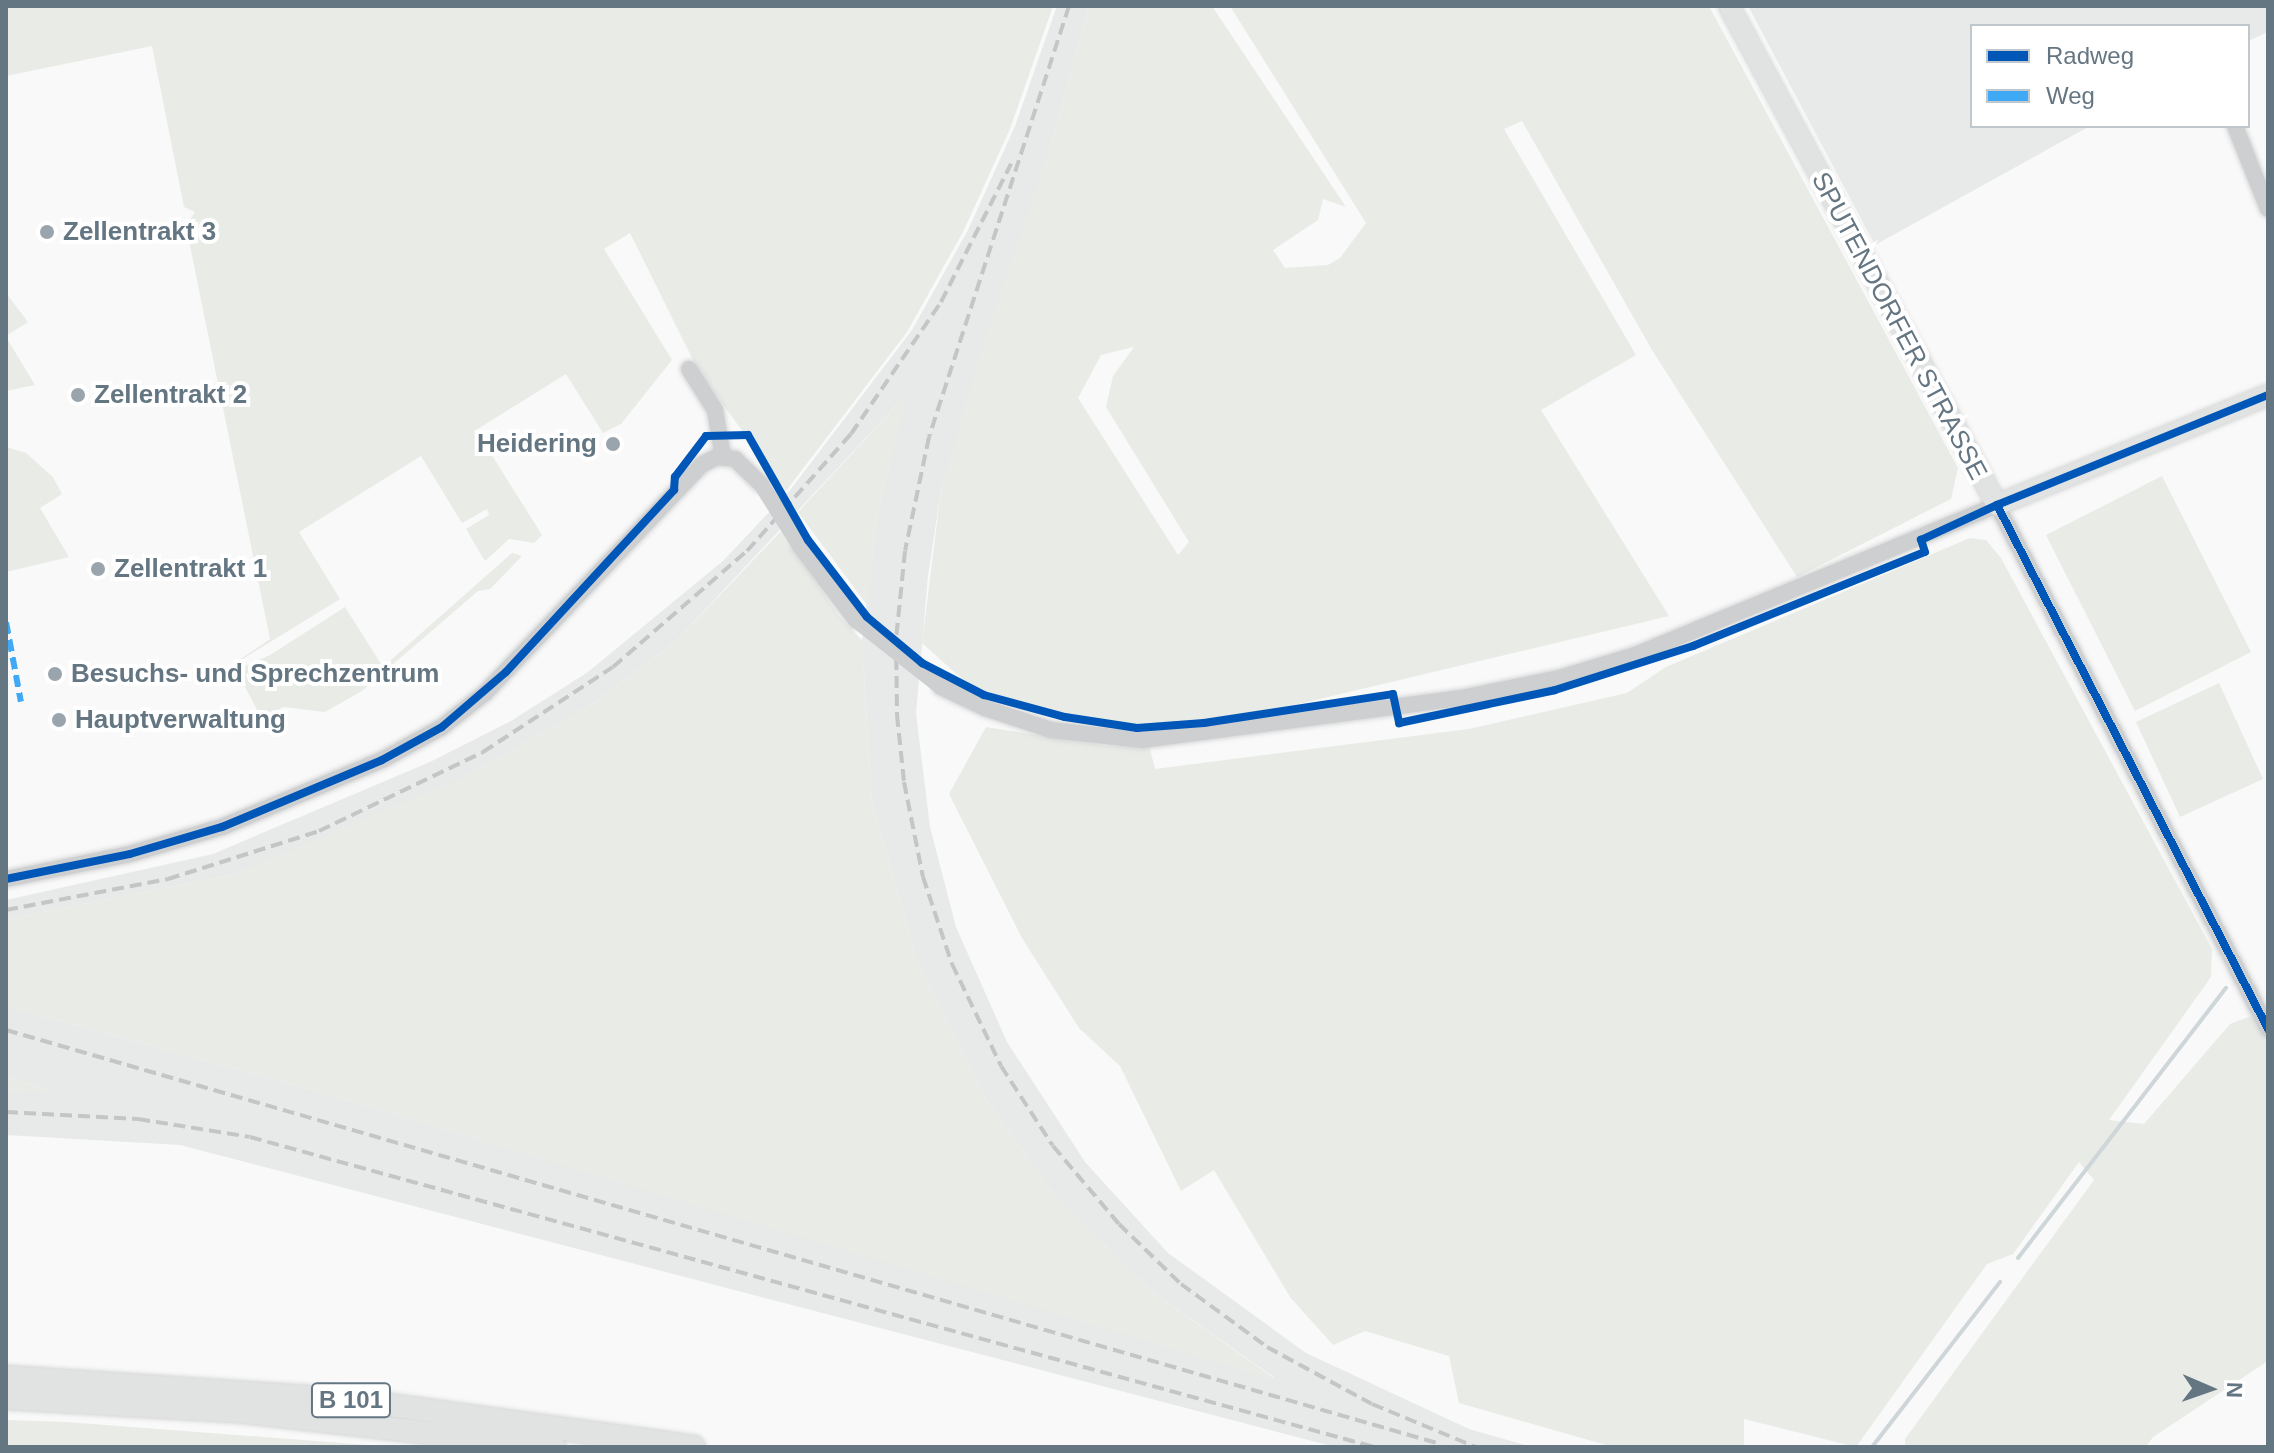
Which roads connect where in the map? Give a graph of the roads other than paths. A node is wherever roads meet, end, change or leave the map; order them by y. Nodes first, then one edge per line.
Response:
1 (1729, 6) edge
2 (2236, 128) edge
3 (2268, 209) edge
4 (689, 369) dead end
5 (2268, 395) edge
6 (723, 457) junction
7 (1997, 505) junction
8 (6, 879) edge
9 (2268, 1029) edge
10 (6, 1377) edge
11 (6, 1398) edge
12 (554, 1447) edge
13 (694, 1447) edge

1 - 7 main road, SPUTENDORFER STRASSE
2 - 3 street
4 - 6 street
5 - 7 main road
6 - 7 street, bridge
6 - 8 street
7 - 9 street, SPUTENDORFER STRASSE
10 - 13 highway, B 101
11 - 12 highway, B 101

